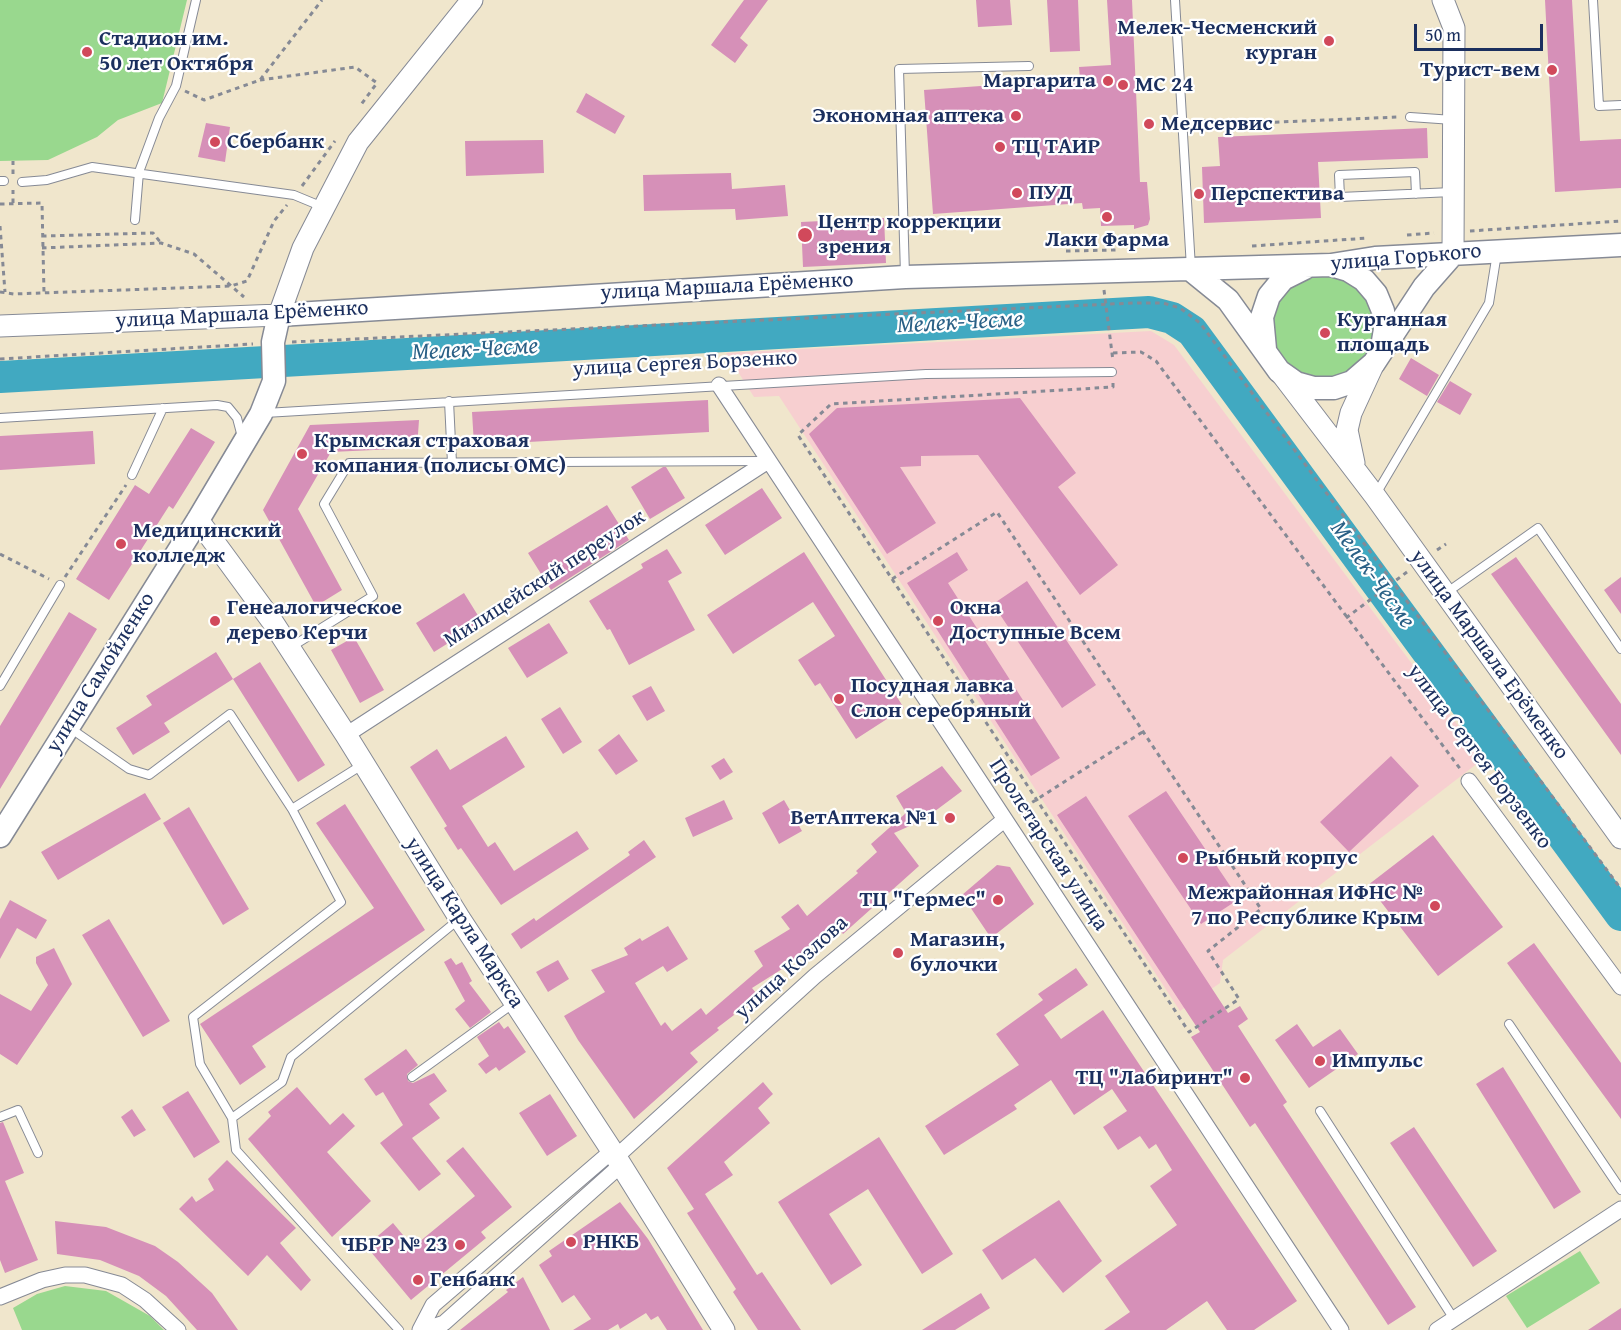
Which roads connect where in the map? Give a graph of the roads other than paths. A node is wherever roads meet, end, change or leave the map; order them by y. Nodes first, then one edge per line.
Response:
1 (196, 0) edge
2 (472, 0) edge
3 (1174, 0) edge
4 (1443, 0) edge
5 (1593, 0) edge
6 (1029, 66) dead end
7 (1621, 105) edge
8 (1410, 117) road end
9 (1454, 120) junction
10 (139, 172) junction
11 (22, 182) dead end
12 (1455, 192) junction
13 (1416, 194) junction
14 (324, 207) junction
15 (135, 220) dead end
16 (1621, 245) edge
17 (1497, 250) junction
18 (1453, 254) junction
19 (1321, 265) junction
20 (1191, 270) junction
21 (905, 277) junction
22 (279, 315) junction
23 (0, 326) edge
24 (1266, 350) junction
25 (1378, 355) junction
26 (1280, 371) junction
27 (1113, 372) road end
28 (719, 385) junction
29 (449, 400) junction
30 (163, 408) junction
31 (261, 414) junction
32 (0, 418) edge
33 (242, 446) junction
34 (768, 461) junction
35 (452, 463) junction
36 (1358, 472) junction
37 (132, 475) road end
38 (1375, 496) junction
39 (198, 520) junction
40 (60, 585) road end
41 (1444, 594) junction
42 (289, 648) junction
43 (1621, 649) edge
44 (0, 686) edge
45 (69, 728) junction
46 (346, 735) junction
47 (363, 764) junction
48 (1469, 781) road end
49 (292, 809) junction
50 (1004, 820) junction
51 (0, 836) edge
52 (1621, 838) edge
53 (460, 919) junction
54 (1621, 987) edge
55 (515, 1002) junction
56 (1509, 1024) dead end
57 (412, 1077) dead end
58 (1320, 1111) dead end
59 (0, 1117) edge
60 (232, 1118) junction
61 (38, 1153) dead end
62 (616, 1158) junction
63 (1621, 1190) edge
64 (1620, 1211) edge
65 (0, 1296) edge
66 (1454, 1319) junction
67 (178, 1330) edge
68 (399, 1330) edge
69 (422, 1330) edge
70 (724, 1330) edge
71 (1341, 1330) edge
72 (1437, 1330) edge

1 - 10 lane
2 - 14 main road
3 - 20 lane
4 - 9 main road
5 - 7 lane
6 - 21 lane
8 - 9 lane
9 - 12 main road
10 - 11 lane
10 - 14 lane
10 - 15 lane
12 - 13 lane
12 - 18 main road
13 - 13 lane
14 - 22 main road
16 - 17 main road, улица Горького
17 - 18 main road, улица Горького
17 - 38 lane
18 - 19 main road, улица Горького
18 - 25 main road, улица Маршала Ерёменко
19 - 20 main road, улица Горького
19 - 24 main road
19 - 25 main road
20 - 21 main road, улица Маршала Ерёменко
20 - 24 main road, улица Маршала Ерёменко
21 - 22 main road, улица Маршала Ерёменко
22 - 23 main road, улица Маршала Ерёменко
22 - 31 main road, улица Самойленко
24 - 26 main road, улица Маршала Ерёменко
25 - 26 main road
25 - 36 main road, улица Маршала Ерёменко
26 - 36 main road, улица Маршала Ерёменко
27 - 28 lane, улица Сергея Борзенко
28 - 29 lane, улица Сергея Борзенко
28 - 34 street, Пролетарская улица
29 - 31 lane, улица Сергея Борзенко
29 - 35 lane
30 - 32 lane
30 - 33 lane
30 - 37 lane
31 - 33 main road, улица Самойленко
33 - 39 main road, улица Самойленко
34 - 35 lane
34 - 46 street, Милицейский переулок
34 - 50 street, Пролетарская улица
35 - 42 lane
36 - 38 main road, улица Маршала Ерёменко
38 - 41 main road, улица Маршала Ерёменко
39 - 42 main road, улица Карла Маркса
39 - 45 main road, улица Самойленко
40 - 44 lane
41 - 43 lane
41 - 52 main road, улица Маршала Ерёменко
42 - 46 main road, улица Карла Маркса
45 - 49 lane
45 - 51 main road, улица Самойленко
46 - 47 main road, улица Карла Маркса
47 - 49 lane
47 - 53 main road, улица Карла Маркса
48 - 54 street, улица Сергея Борзенко
49 - 60 lane
50 - 62 street, улица Козлова
50 - 71 street, Пролетарская улица
53 - 55 main road, улица Карла Маркса
53 - 60 lane
55 - 57 lane
55 - 62 main road, улица Карла Маркса
56 - 63 lane
58 - 66 lane
59 - 61 lane
60 - 68 lane
62 - 69 street, улица Козлова
62 - 70 main road, улица Карла Маркса
64 - 66 street
65 - 67 street
66 - 72 street

